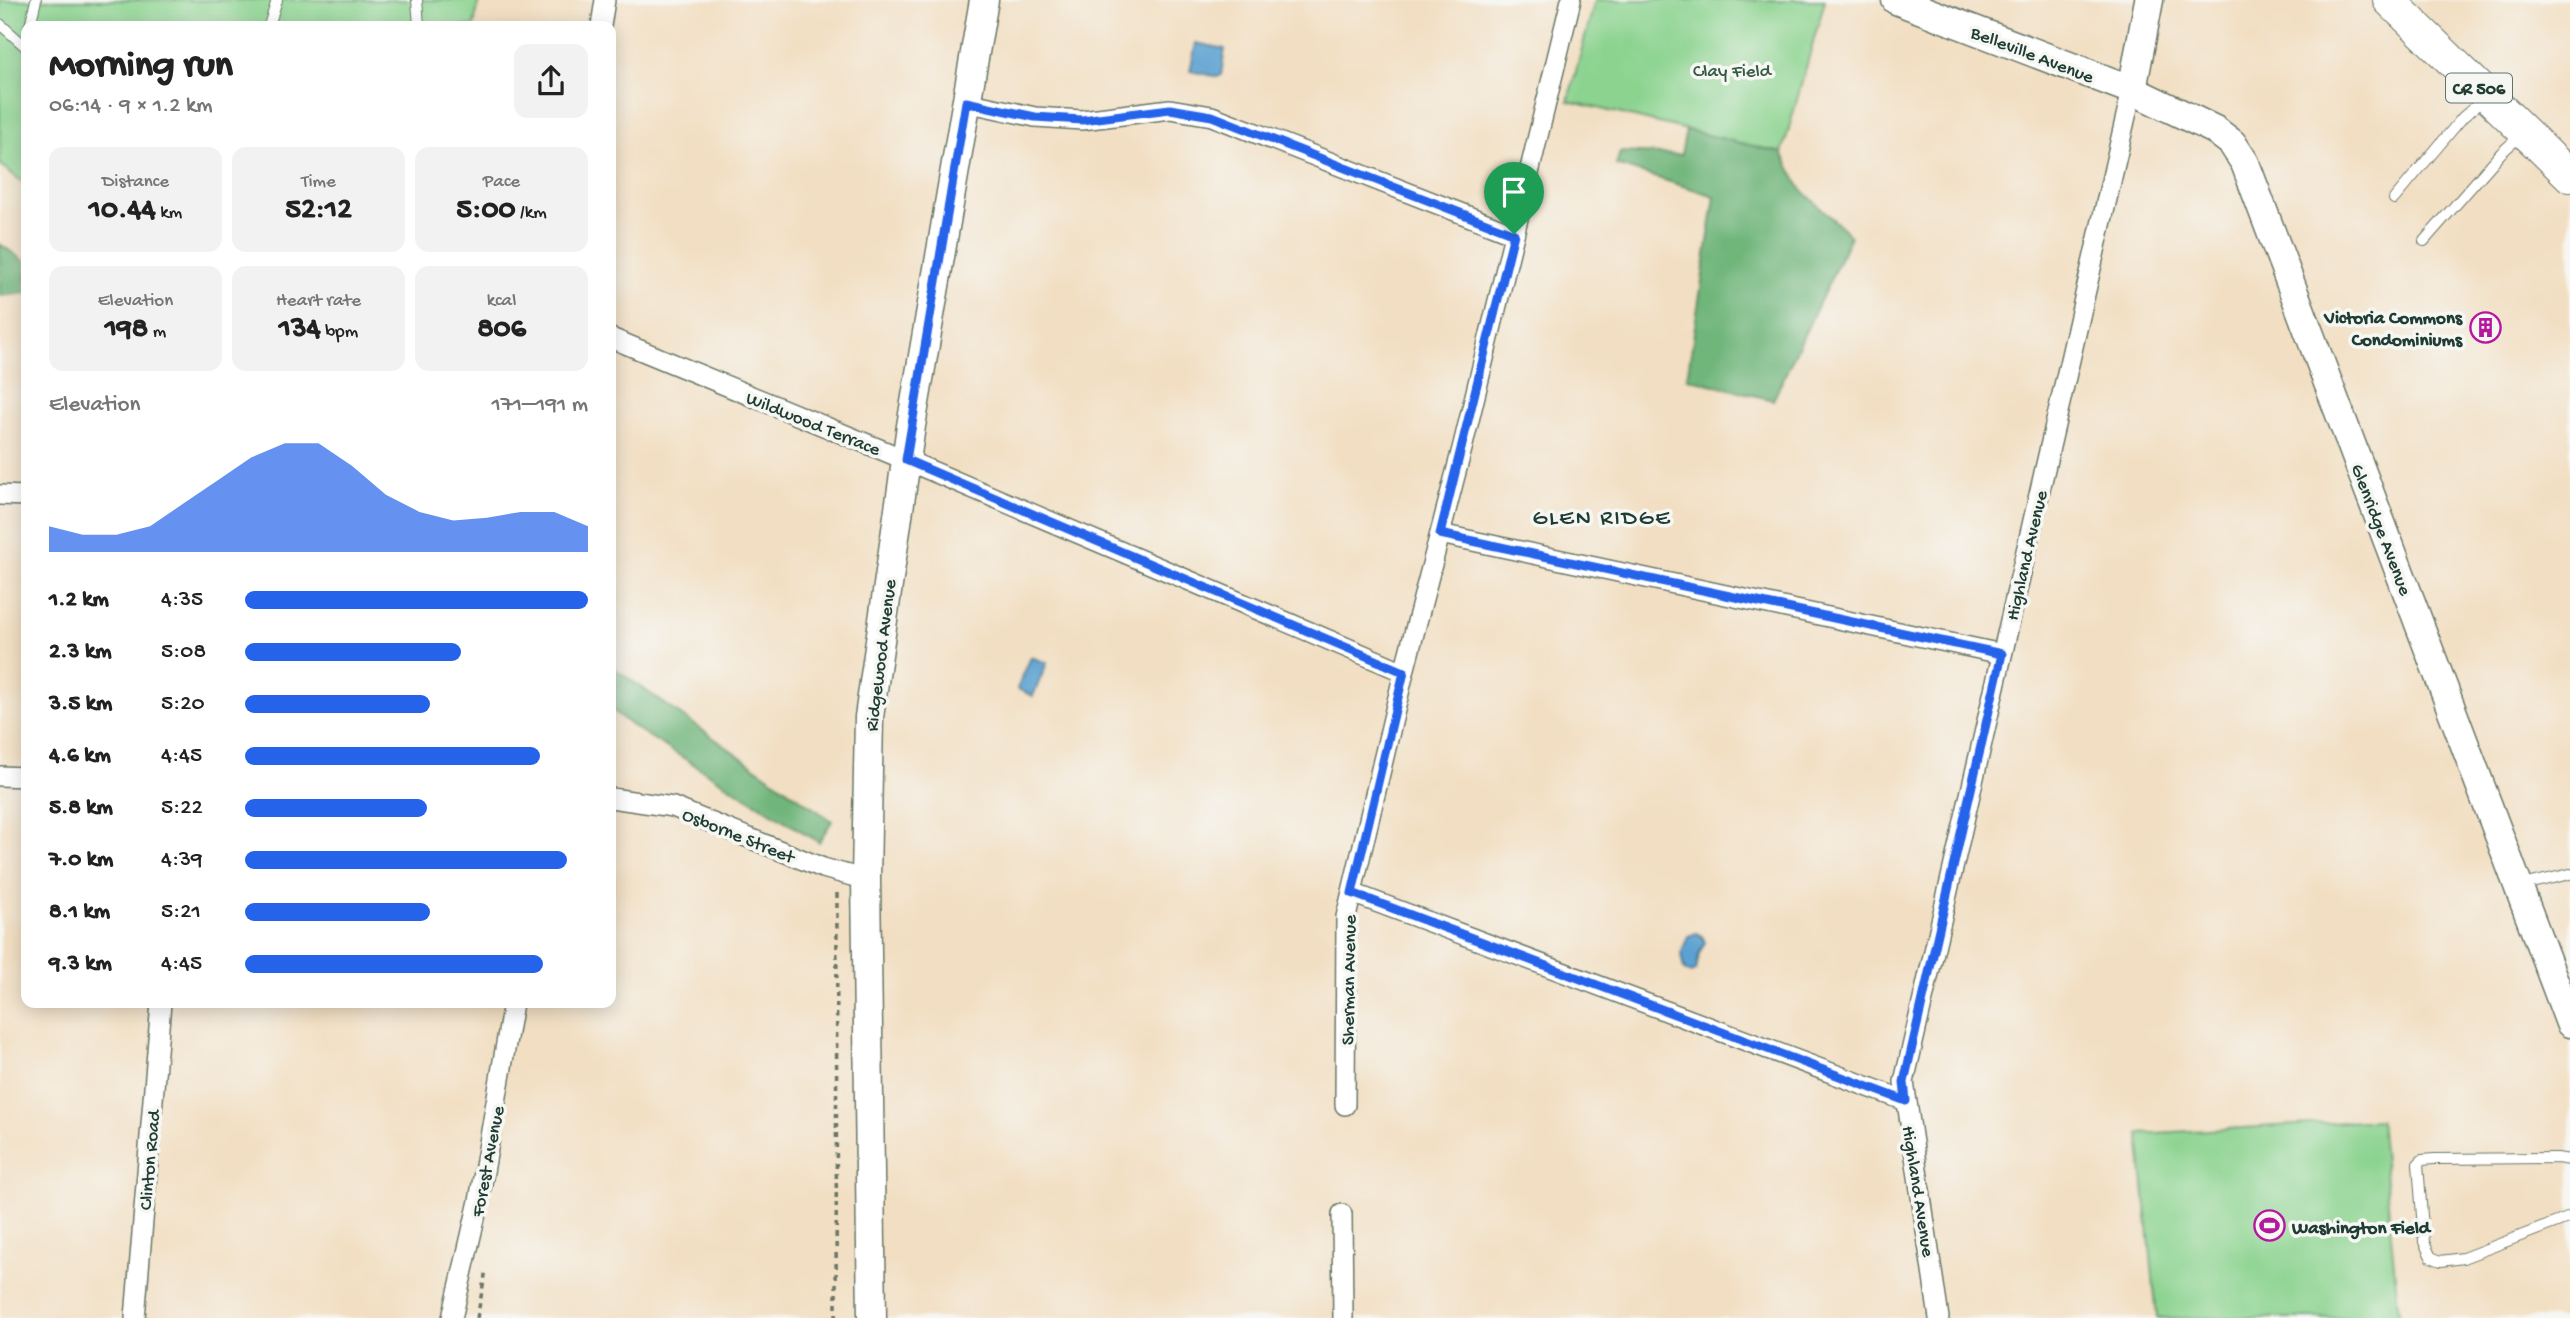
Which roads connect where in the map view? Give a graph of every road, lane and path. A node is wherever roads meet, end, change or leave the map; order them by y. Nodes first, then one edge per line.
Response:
1 (36, 0) edge
2 (277, 0) edge
3 (417, 0) edge
4 (605, 0) edge
5 (984, 0) edge
6 (1571, 0) edge
7 (1896, 0) edge
8 (2149, 0) edge
9 (2389, 0) edge
10 (31, 21) edge
11 (271, 21) edge
12 (419, 21) edge
13 (602, 21) edge
14 (0, 24) edge
15 (21, 43) edge
16 (2132, 90) junction
17 (2487, 96) junction
18 (966, 102) junction
19 (2524, 132) junction
20 (2570, 176) edge
21 (2394, 199) dead end
22 (1514, 234) junction
23 (2424, 240) dead end
24 (616, 340) edge
25 (906, 460) junction
26 (0, 495) edge
27 (21, 496) edge
28 (1440, 534) junction
29 (2002, 654) junction
30 (1404, 672) junction
31 (0, 776) edge
32 (21, 777) edge
33 (616, 799) edge
34 (867, 869) junction
35 (2570, 874) edge
36 (2518, 886) junction
37 (837, 887) dead end
38 (1352, 893) junction
39 (161, 1008) edge
40 (512, 1008) edge
41 (2570, 1023) edge
42 (1906, 1101) junction
43 (1345, 1105) dead end
44 (2570, 1160) edge
45 (1342, 1214) dead end
46 (2570, 1217) edge
47 (135, 1318) edge
48 (452, 1318) edge
49 (836, 1318) edge
50 (872, 1318) edge
51 (1343, 1318) edge
52 (1939, 1318) edge

1 - 10 lane
2 - 11 lane
3 - 12 lane
4 - 13 street
5 - 18 street, Ridgewood Avenue
6 - 22 street, Sherman Avenue
7 - 16 street, Belleville Avenue
8 - 16 street, Highland Avenue
9 - 17 main road, CR 506
14 - 15 lane
16 - 29 street, Highland Avenue
16 - 36 street, Glenridge Avenue
17 - 19 main road, CR 506
17 - 21 lane
18 - 22 street
18 - 25 street, Ridgewood Avenue
19 - 20 main road, CR 506
19 - 23 lane
22 - 28 street, Sherman Avenue
24 - 25 street, Wildwood Terrace
25 - 30 street, Wildwood Terrace
25 - 34 street, Ridgewood Avenue
26 - 27 street
28 - 29 street
28 - 30 street, Sherman Avenue
29 - 42 street, Highland Avenue
30 - 38 street, Sherman Avenue
31 - 32 street
33 - 34 street, Osborne Street
34 - 50 street, Ridgewood Avenue
35 - 36 lane
36 - 41 street, Glenridge Avenue
37 - 49 path
38 - 42 street
38 - 43 street, Sherman Avenue
39 - 47 street, Clinton Road
40 - 48 street, Forest Avenue
42 - 52 street, Highland Avenue
44 - 46 lane
45 - 51 street

